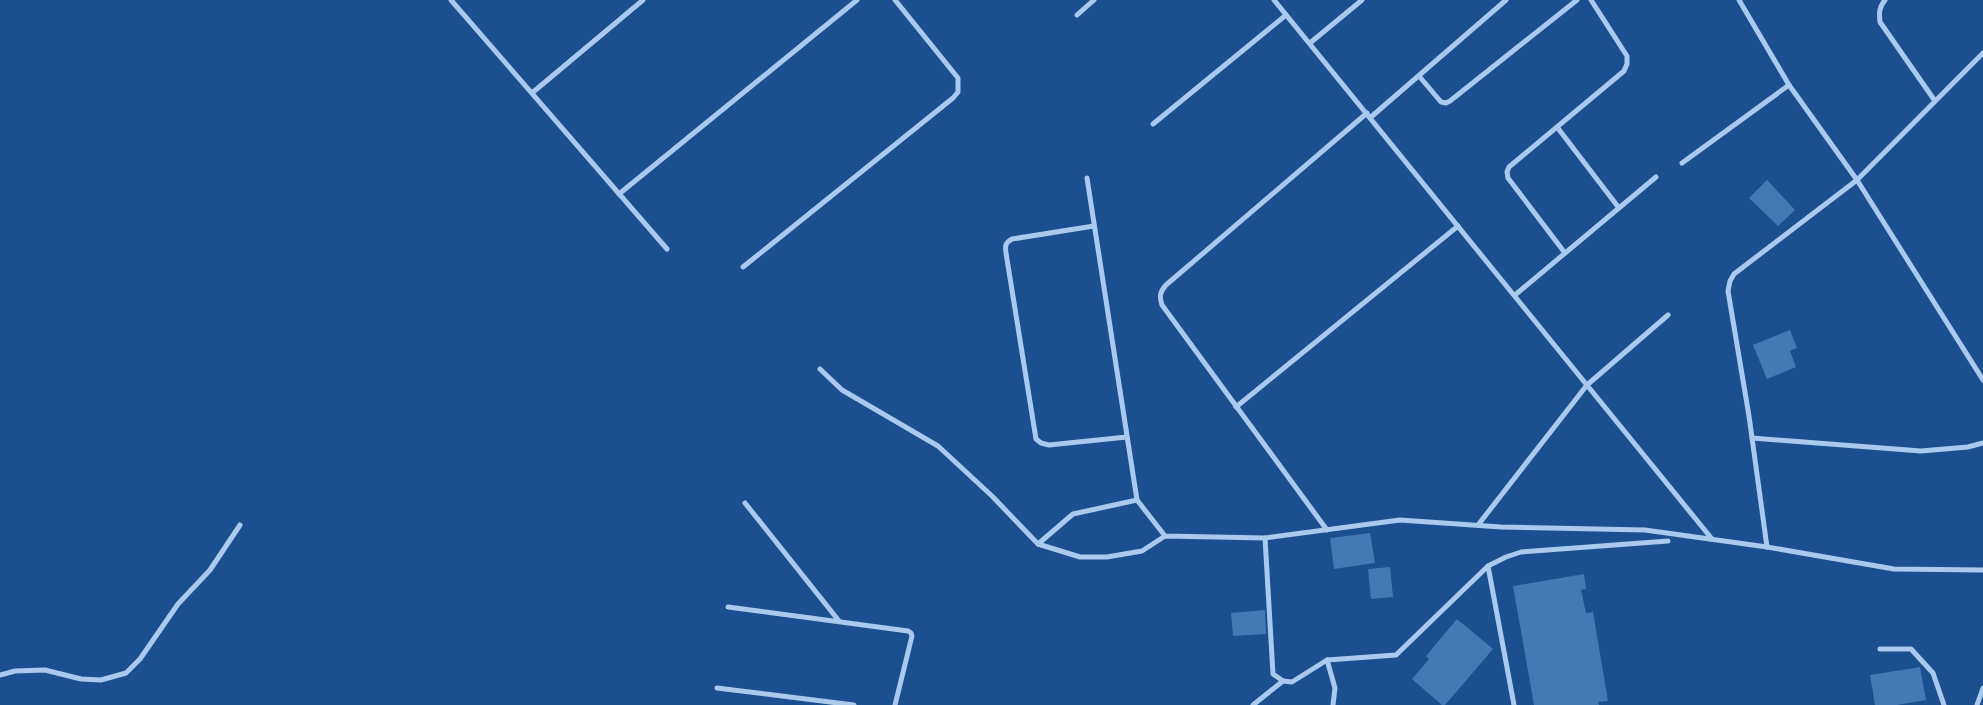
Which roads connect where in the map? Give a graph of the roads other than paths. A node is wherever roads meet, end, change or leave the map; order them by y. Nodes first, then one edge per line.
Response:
1 (451, 0) edge
2 (643, 0) edge
3 (857, 0) edge
4 (895, 0) edge
5 (1094, 0) edge
6 (1274, 0) edge
7 (1506, 0) edge
8 (1577, 0) edge
9 (1591, 0) edge
10 (1739, 0) edge
11 (1885, 0) edge
12 (1359, 1) edge
13 (1077, 14) dead end
14 (1286, 14) junction
15 (1310, 43) junction
16 (1983, 53) edge
17 (1419, 76) junction
18 (1789, 85) junction
19 (532, 93) junction
20 (1935, 101) junction
21 (1369, 115) junction
22 (1153, 124) dead end
23 (1557, 127) junction
24 (1682, 163) dead end
25 (1656, 177) dead end
26 (1087, 178) dead end
27 (1857, 180) junction
28 (619, 194) junction
29 (1619, 208) junction
30 (1094, 226) junction
31 (1458, 226) junction
32 (667, 249) dead end
33 (1566, 253) junction
34 (743, 267) dead end
35 (1515, 295) junction
36 (1668, 315) dead end
37 (820, 369) dead end
38 (1983, 380) edge
39 (1587, 385) junction
40 (1236, 407) junction
41 (1127, 437) junction
42 (1752, 438) junction
43 (1983, 443) edge
44 (1136, 500) junction
45 (746, 503) dead end
46 (240, 525) dead end
47 (1478, 525) junction
48 (1326, 530) junction
49 (1165, 536) junction
50 (1265, 538) junction
51 (1712, 539) junction
52 (1668, 541) dead end
53 (1038, 544) junction
54 (1767, 547) junction
55 (1488, 566) junction
56 (1983, 570) edge
57 (728, 607) dead end
58 (840, 622) junction
59 (1880, 649) dead end
60 (1327, 660) junction
61 (0, 675) edge
62 (1283, 681) junction
63 (717, 688) dead end
64 (1983, 688) edge
65 (854, 705) edge
66 (895, 705) edge
67 (1253, 705) edge
68 (1333, 705) edge
69 (1514, 705) edge
70 (1944, 705) edge
71 (1977, 705) edge

1 - 19 street
2 - 19 street
3 - 28 street
4 - 34 street
5 - 13 street
6 - 14 street
7 - 17 street
8 - 17 street
9 - 23 street
10 - 18 street
11 - 20 street
12 - 15 street
14 - 15 street
14 - 22 street
15 - 21 street
16 - 20 street
17 - 21 street
18 - 24 street
18 - 27 street
19 - 28 street
20 - 27 street
21 - 31 street
21 - 40 street
23 - 29 street
23 - 33 street
25 - 29 street
26 - 30 street
27 - 38 street
27 - 42 street
28 - 32 street
29 - 33 street
30 - 41 street
30 - 41 street
31 - 35 street
31 - 40 street
33 - 35 street
35 - 39 street
36 - 39 street
37 - 53 street
39 - 47 street
39 - 51 street
40 - 48 street
41 - 44 street
42 - 43 street
42 - 54 street
44 - 49 street
44 - 53 street
45 - 58 street
46 - 61 street
47 - 48 street
47 - 51 street
48 - 50 street
49 - 50 street
49 - 53 street
50 - 62 street
51 - 54 street
52 - 55 street
54 - 56 street
55 - 60 street
55 - 69 street
57 - 58 street
58 - 66 street
59 - 70 street
60 - 62 street
60 - 68 street
62 - 67 street
63 - 65 street
64 - 71 street

